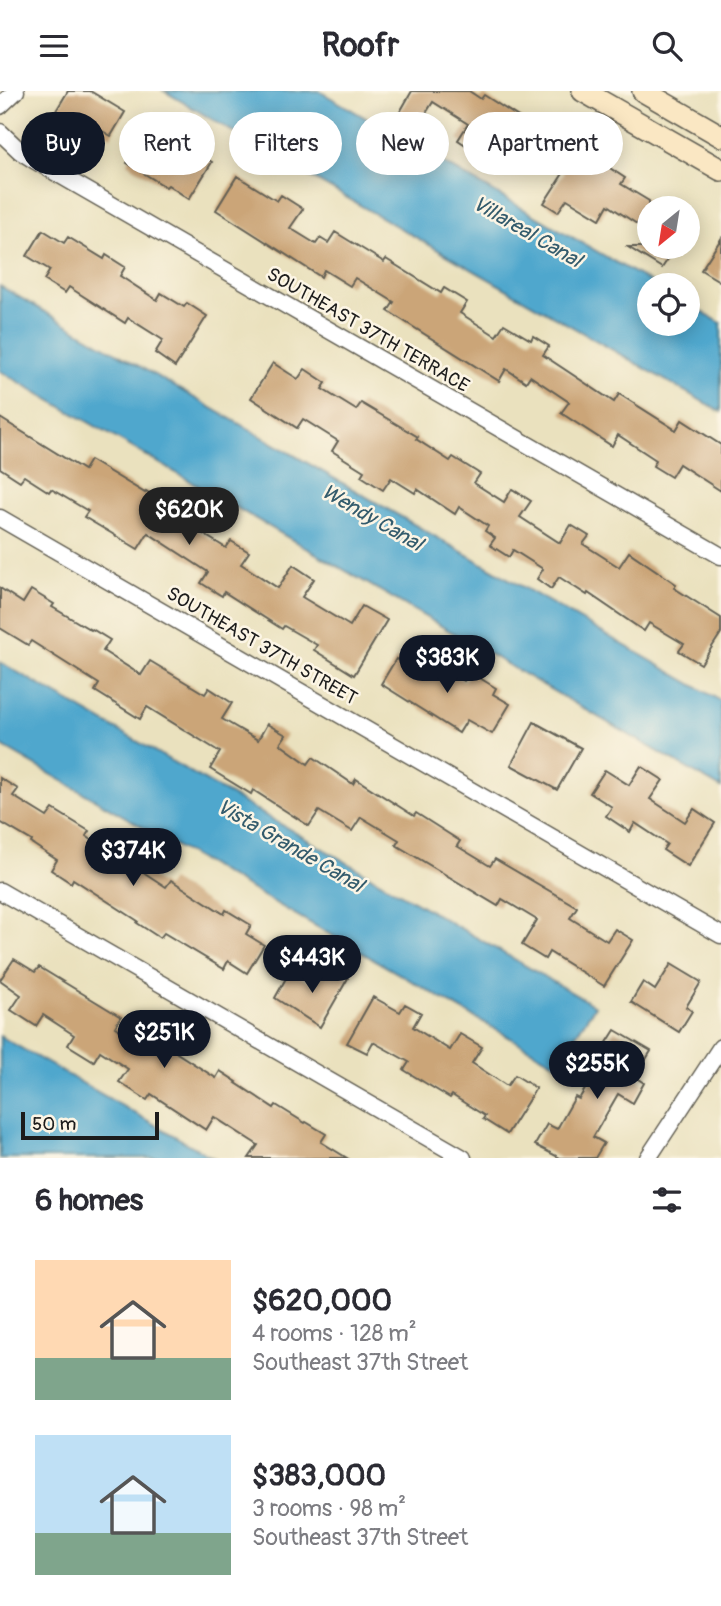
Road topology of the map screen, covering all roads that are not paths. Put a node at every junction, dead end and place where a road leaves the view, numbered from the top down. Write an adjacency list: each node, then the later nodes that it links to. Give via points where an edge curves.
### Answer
1 (16, 91): 4 (street)
2 (583, 91): 7 (street)
3 (643, 91): 6 (street)
4 (0, 106)
5 (0, 132): 9 (street, SOUTHEAST 37TH TERRACE, via 34,160)
6 (721, 136)
7 (721, 170)
8 (0, 519): 11 (street, SOUTHEAST 37TH STREET)
9 (721, 556)
10 (0, 891): 13 (street)
11 (721, 935)
12 (721, 1047): 14 (street)
13 (463, 1158)
14 (648, 1158)

